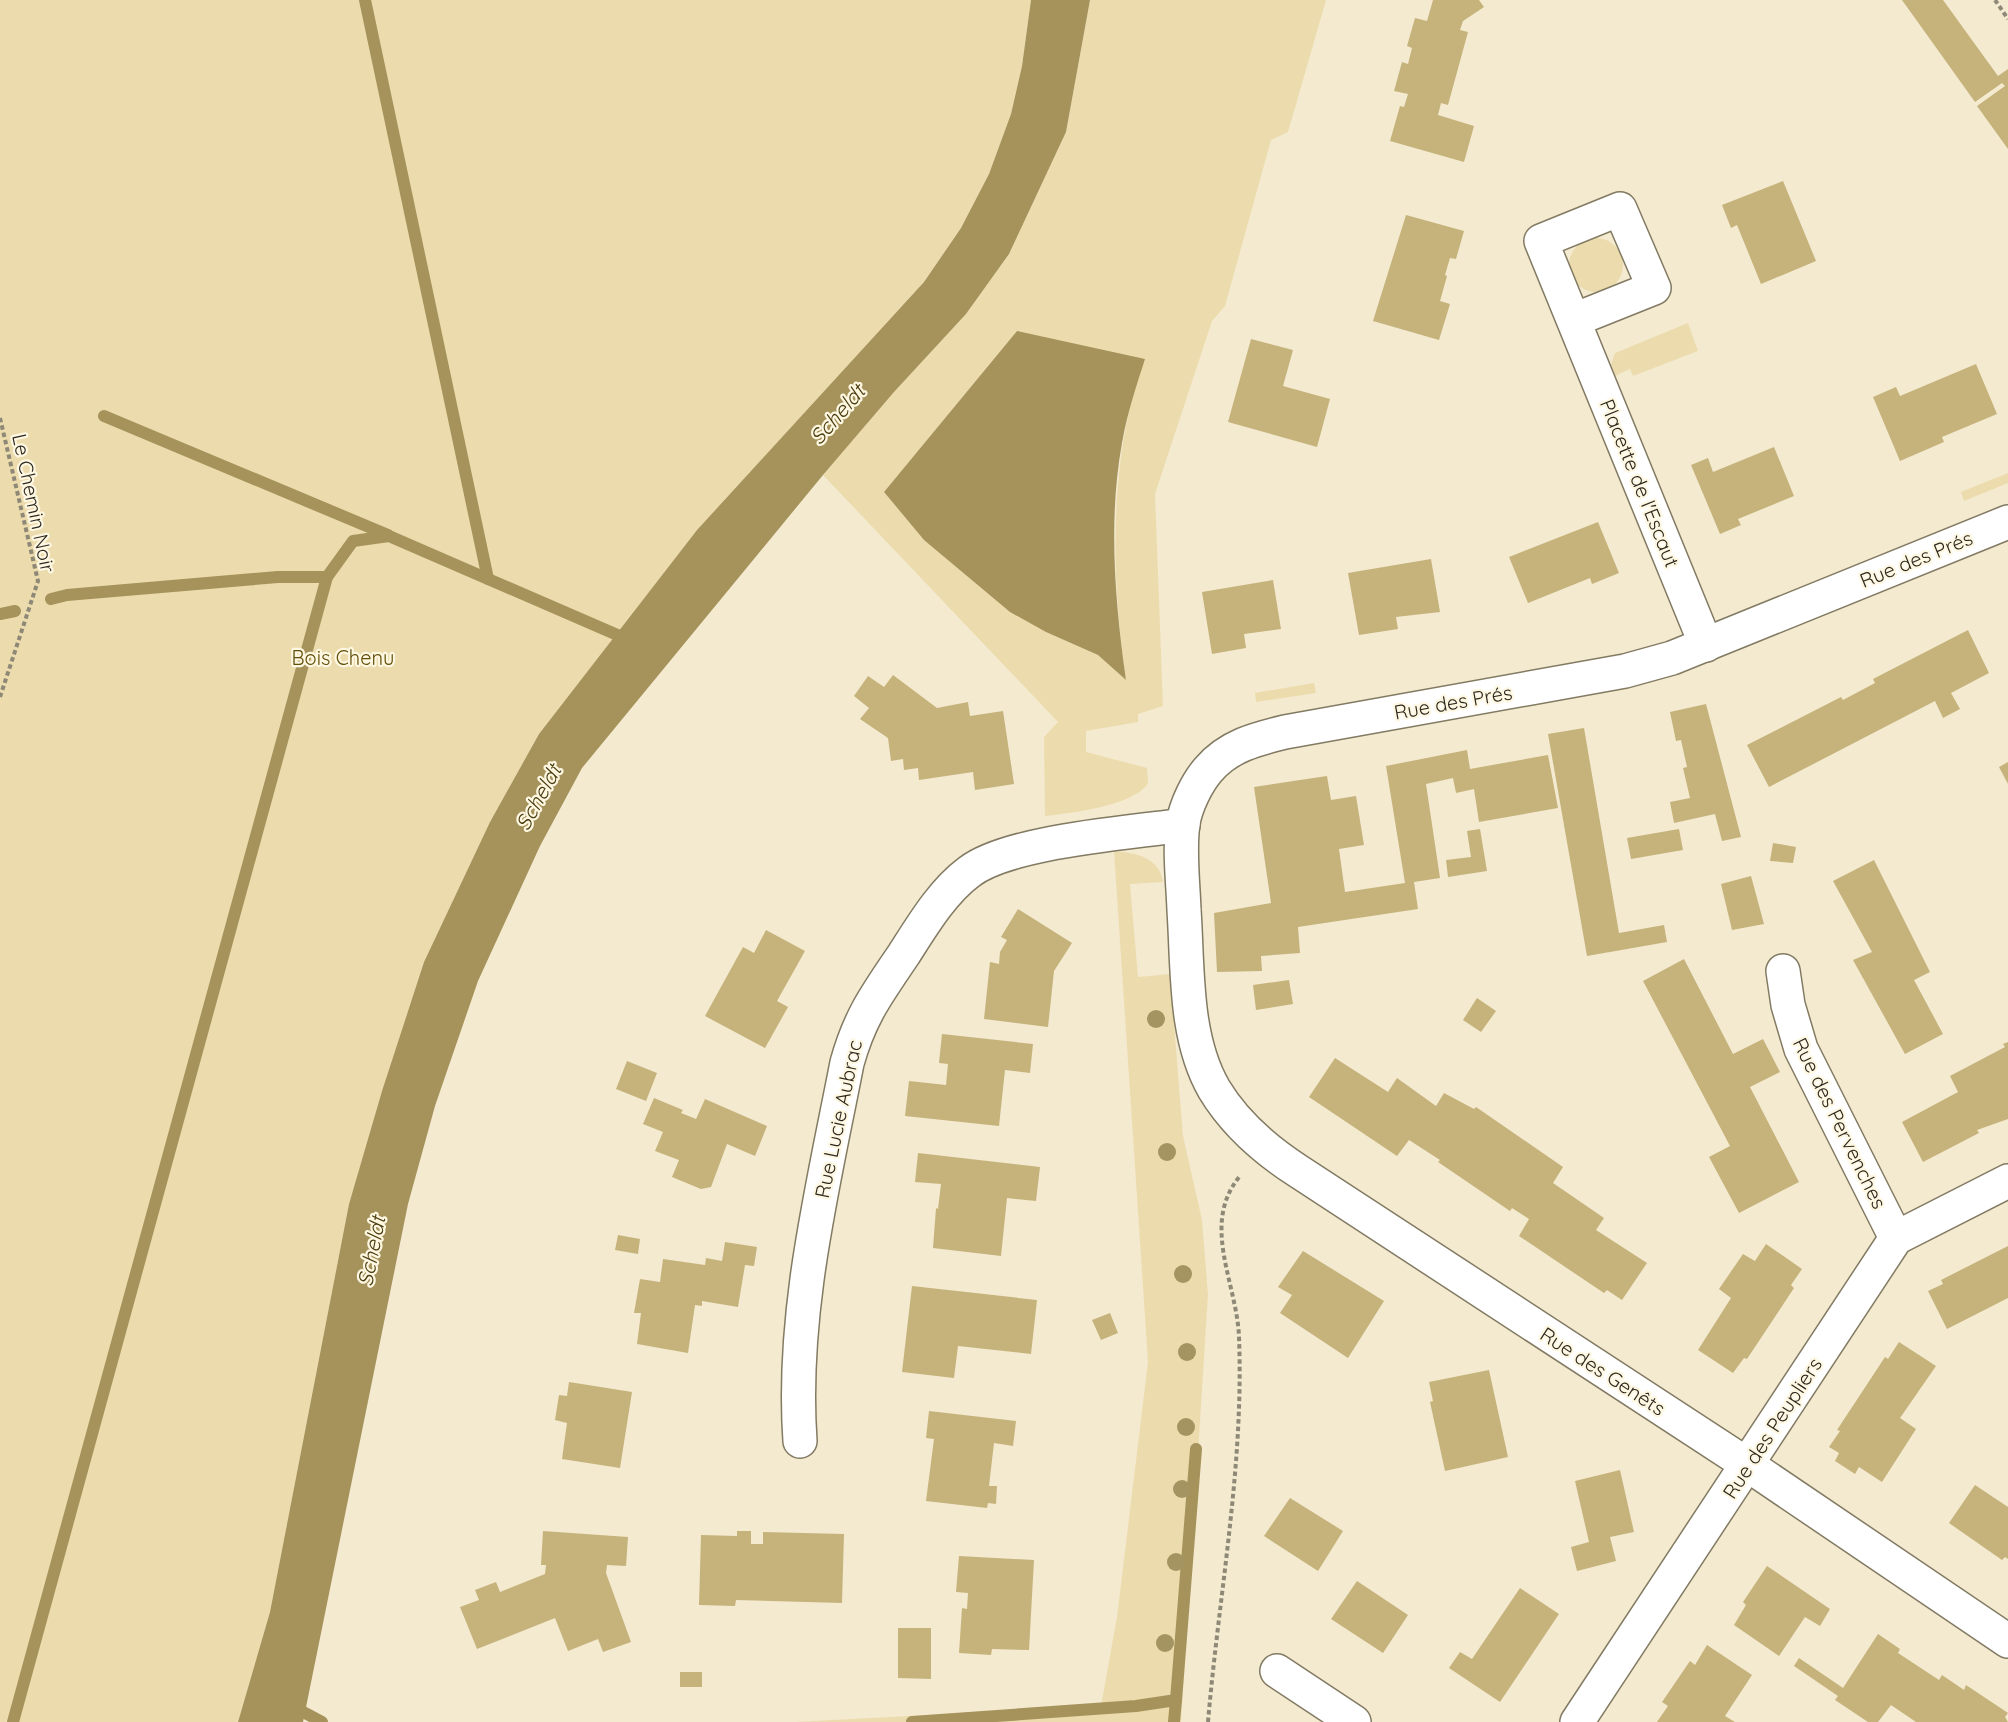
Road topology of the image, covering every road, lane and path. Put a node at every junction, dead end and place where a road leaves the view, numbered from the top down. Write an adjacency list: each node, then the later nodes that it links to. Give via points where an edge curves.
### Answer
1 (1995, 0): 2 (path)
2 (2008, 19)
3 (1574, 320): 6 (street, Placette de l'Escaut)
4 (0, 418): 7 (path, Le Chemin Noir, via 38,581)
5 (2008, 522): 6 (street, Rue des Prés)
6 (1706, 645): 8 (street, Rue des Prés, via 1625,671 1285,732 1240,745 1208,770 1190,802)
7 (0, 697)
8 (1183, 825): 10 (street, Rue des Prés, via 1191,1010 1202,1060); 14 (street, Rue Lucie Aubrac, via 1017,850 970,871 922,927 869,1006 856,1030 848,1063 800,1324 796,1391)
9 (1783, 971): 13 (street, Rue des Pervenches, via 1801,1049)
10 (1213, 1087): 11 (street, Rue des Genêts, via 1242,1128)
11 (1273, 1155): 15 (street, Rue des Genêts); 18 (path, via 1255,1163 1238,1178 1225,1202 1220,1223 1220,1241 1235,1299 1241,1402 1232,1519)
12 (2008, 1181): 13 (street)
13 (1896, 1238): 15 (street, Rue des Peupliers)
14 (800, 1441)
15 (1748, 1466): 16 (street, Rue des Genêts); 20 (street, Rue des Peupliers)
16 (2008, 1641)
17 (1277, 1671): 19 (street)
18 (1208, 1722)
19 (1354, 1722)
20 (1577, 1722)

